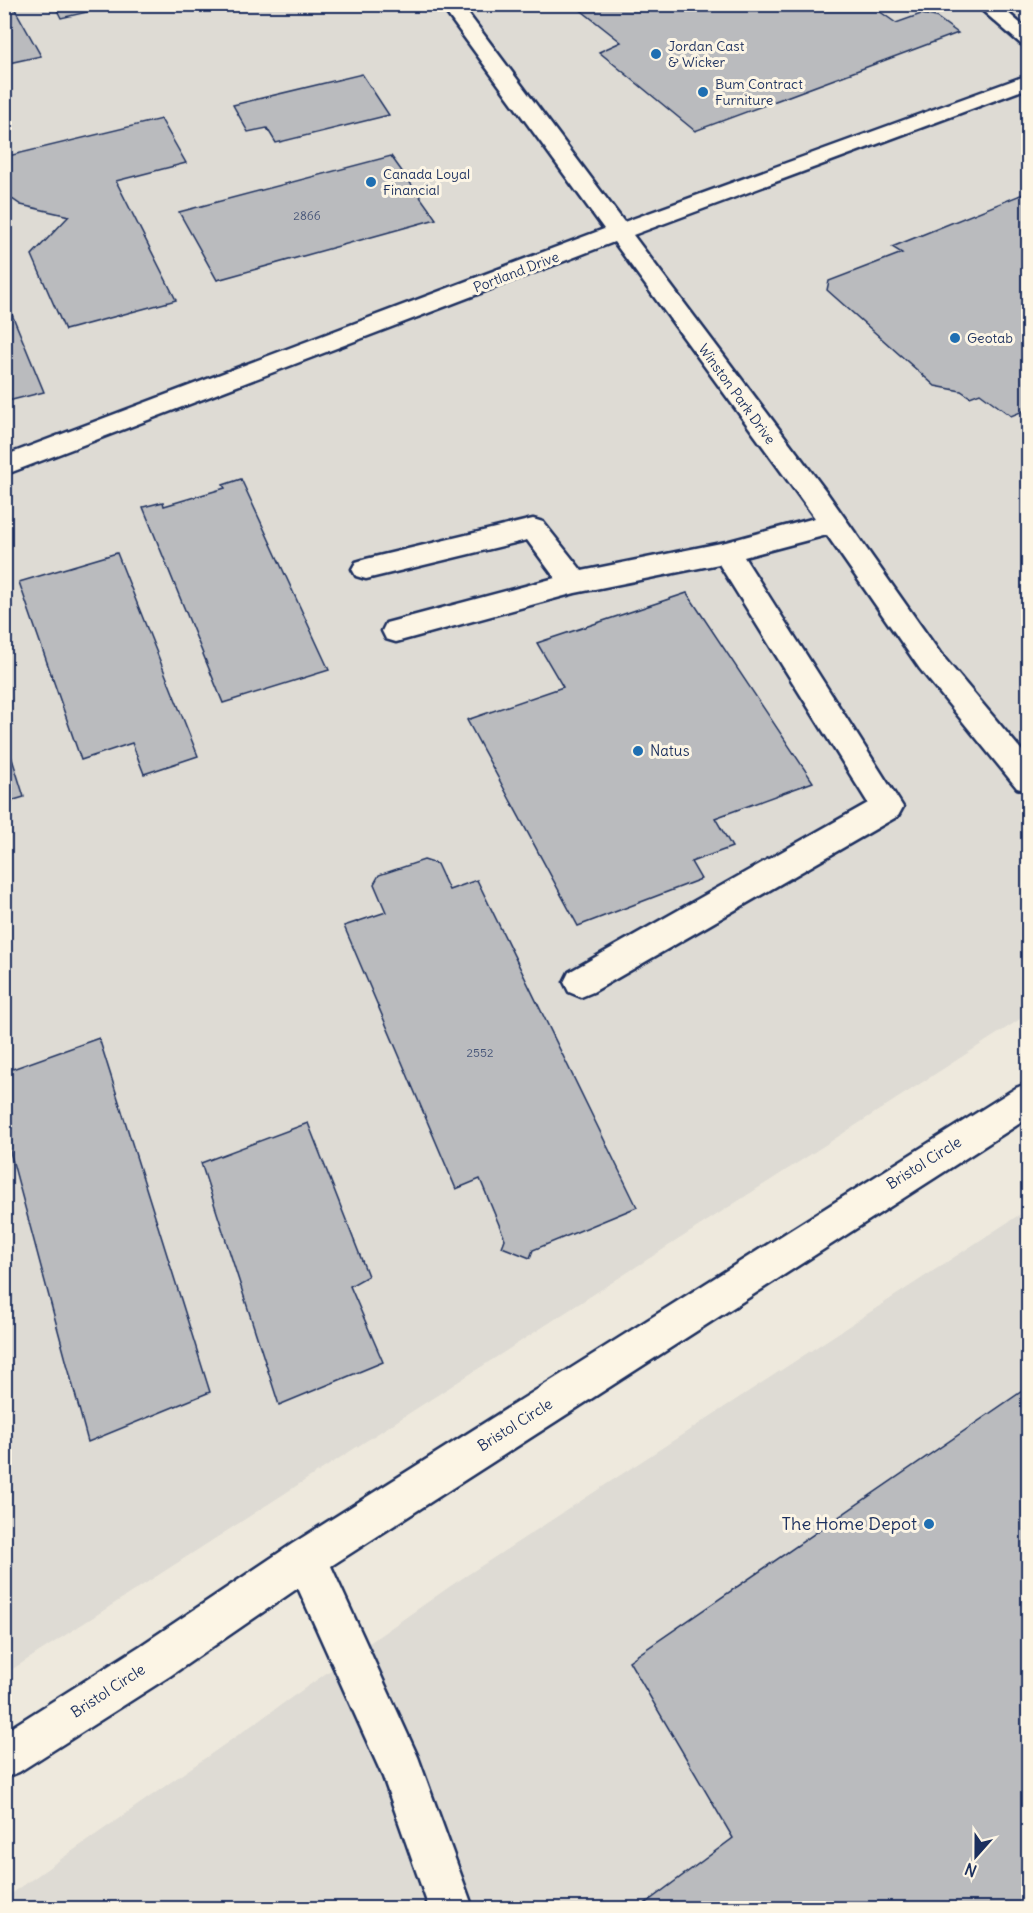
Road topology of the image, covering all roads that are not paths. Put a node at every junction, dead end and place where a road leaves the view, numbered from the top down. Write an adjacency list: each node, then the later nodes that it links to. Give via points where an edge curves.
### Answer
1 (450, 4): 5 (street, Winston Park Drive)
2 (985, 4): 3 (street)
3 (1029, 40)
4 (1029, 81): 5 (street, Portland Drive)
5 (619, 232): 6 (street, Portland Drive); 7 (street, Winston Park Drive)
6 (4, 466)
7 (833, 523): 8 (street); 12 (street, Winston Park Drive, via 930,660)
8 (726, 552): 10 (street); 13 (street, via 887,807)
9 (366, 569): 10 (street, via 533,529)
10 (575, 583): 11 (street)
11 (396, 632)
12 (1029, 779)
13 (581, 982)
14 (1029, 1099): 15 (street, Bristol Circle)
15 (306, 1558): 16 (street, Bristol Circle); 17 (street, via 403,1772)
16 (4, 1757)
17 (450, 1908)

